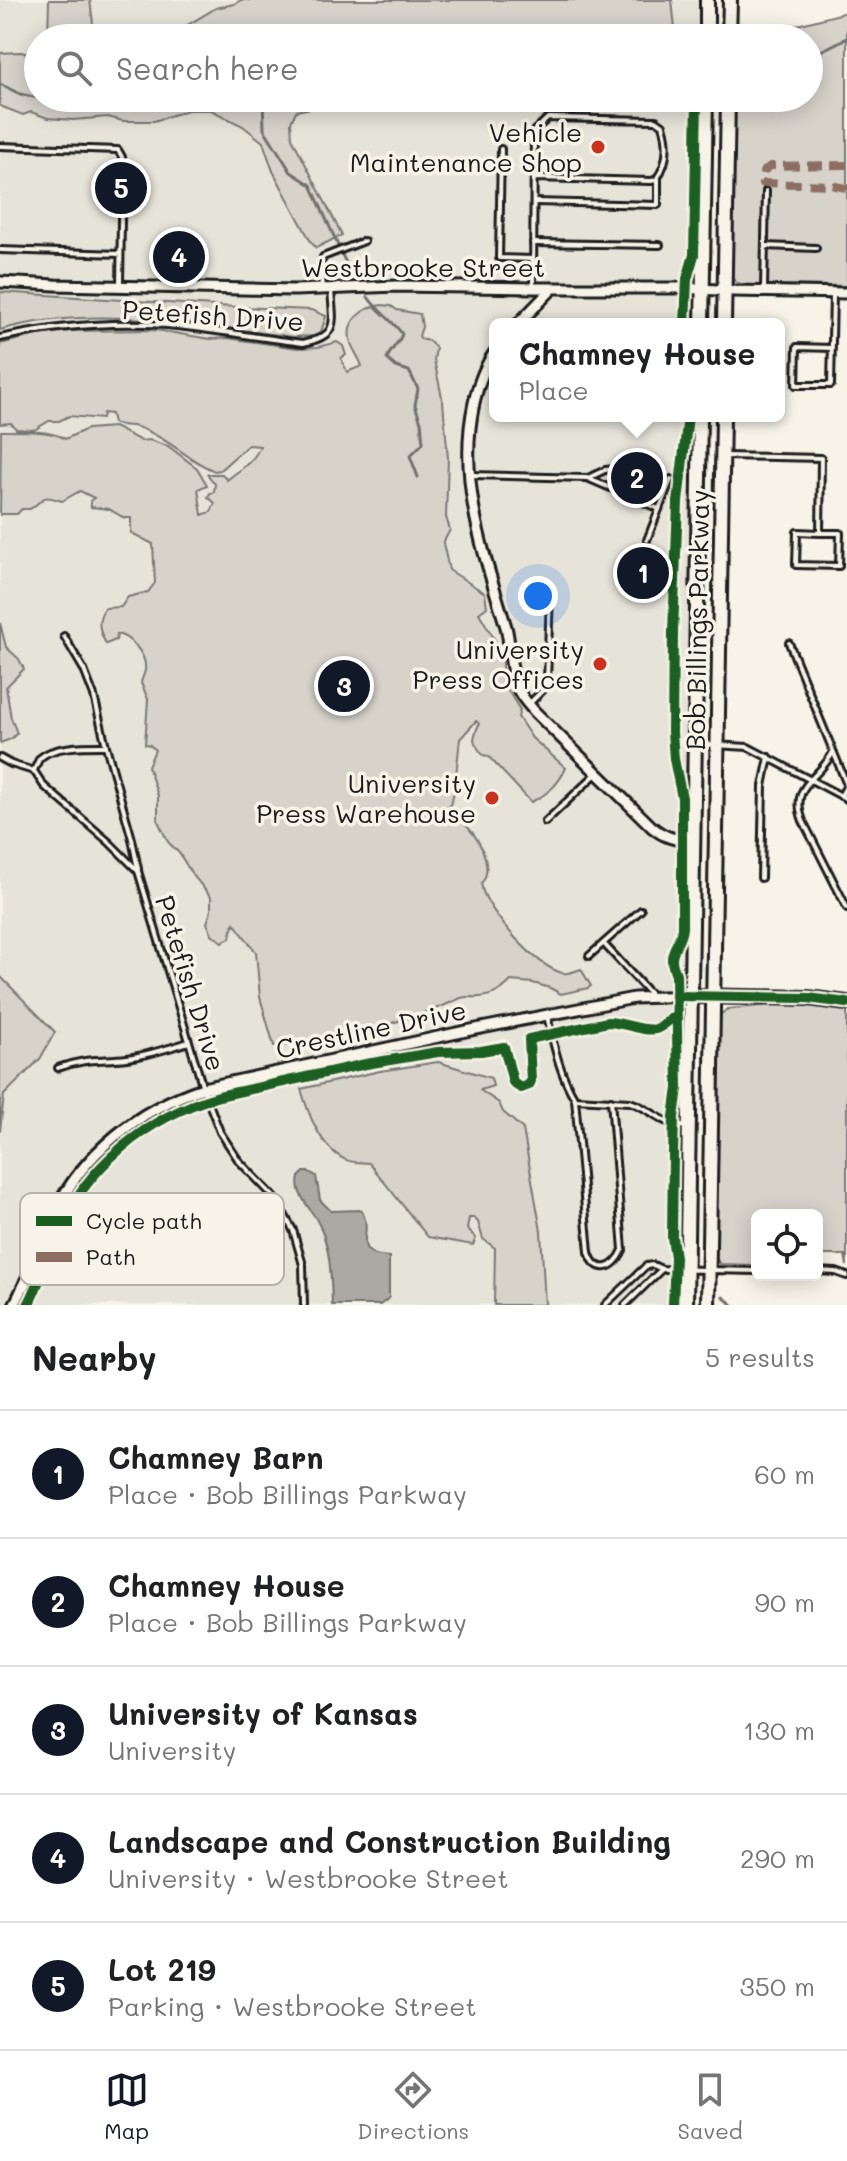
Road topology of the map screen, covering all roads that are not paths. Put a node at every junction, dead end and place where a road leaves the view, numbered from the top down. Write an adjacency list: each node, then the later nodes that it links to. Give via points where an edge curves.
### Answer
1 (707, 0): 3 (main road)
2 (730, 0): 4 (main road)
3 (707, 24)
4 (729, 24)
5 (706, 112): 26 (main road)
6 (728, 112): 27 (main road)
7 (0, 146): 19 (lane, via 118,150)
8 (501, 149): 20 (lane, via 499,258)
9 (658, 177): 10 (lane); 10 (lane, via 666,161 666,136 656,120 548,118 534,131); 12 (lane, via 658,205)
10 (534, 178): 12 (lane)
11 (766, 191): 16 (lane)
12 (534, 202): 14 (lane)
13 (364, 241): 25 (lane, via 323,257)
14 (533, 243): 15 (lane); 20 (lane)
15 (660, 245)
16 (765, 246): 17 (lane); 28 (lane)
17 (816, 248)
18 (0, 250): 19 (lane)
19 (120, 254): 22 (lane)
20 (533, 259): 23 (lane)
21 (0, 282): 22 (street, Westbrooke Street)
22 (120, 286): 25 (street, Westbrooke Street)
23 (533, 288): 24 (street, Westbrooke Street); 25 (street, Westbrooke Street)
24 (553, 288): 26 (street, Westbrooke Street); 31 (street)
25 (326, 289): 34 (lane, Petefish Drive, via 332,326 328,335 303,343 131,325 70,326)
26 (703, 289): 27 (street, Westbrooke Street); 32 (main road)
27 (725, 290): 28 (street, Westbrooke Street); 33 (main road)
28 (764, 292): 29 (street, Westbrooke Street)
29 (833, 293): 30 (street, Westbrooke Street); 35 (lane)
30 (847, 293)
31 (524, 318)
32 (702, 318)
33 (724, 318)
34 (0, 338)
35 (832, 348): 35 (lane, via 831,385 796,385 797,347)
36 (489, 361): 41 (street, via 475,401)
37 (700, 422): 51 (main road, Bob Billings Parkway)
38 (723, 422): 39 (main road, Bob Billings Parkway)
39 (722, 456): 45 (lane, via 821,458); 52 (main road, Bob Billings Parkway)
40 (628, 468): 42 (lane)
41 (470, 475): 42 (lane); 50 (street, via 475,518 507,631 515,685)
42 (587, 478): 44 (lane)
43 (671, 479): 44 (lane)
44 (659, 509): 46 (lane)
45 (820, 533): 45 (lane, via 797,532 796,565 839,566 840,533)
46 (647, 540)
47 (550, 593): 50 (lane, via 547,682)
48 (64, 636): 53 (lane, via 89,683)
49 (789, 643): 54 (lane)
50 (529, 705): 58 (street)
51 (694, 744): 52 (lane); 64 (main road, Bob Billings Parkway)
52 (716, 745): 55 (lane, via 748,747); 72 (main road, Bob Billings Parkway)
53 (106, 746): 57 (lane, via 51,753); 65 (lane)
54 (833, 752): 59 (lane); 60 (lane)
55 (769, 757): 59 (lane); 66 (lane, via 763,786)
56 (0, 758): 57 (lane, Petefish Drive)
57 (34, 771): 65 (lane, Petefish Drive)
58 (597, 773): 63 (lane); 64 (street, via 661,834)
59 (809, 779): 61 (lane); 67 (lane, via 799,793 801,816)
60 (847, 785): 61 (lane)
61 (841, 796): 62 (lane)
62 (847, 799)
63 (545, 822)
64 (693, 841): 71 (main road, Bob Billings Parkway)
65 (138, 871): 76 (lane, Petefish Drive)
66 (761, 878)
67 (847, 908)
68 (641, 910): 69 (lane)
69 (604, 944): 70 (lane); 73 (lane)
70 (589, 956)
71 (690, 996): 72 (main road, Crestline Drive); 73 (street, Crestline Drive); 81 (main road, Bob Billings Parkway)
72 (712, 996): 74 (main road, Crestline Drive); 87 (main road, Bob Billings Parkway)
73 (652, 997): 75 (street, Crestline Drive)
74 (847, 1003)
75 (547, 1016): 78 (street, Crestline Drive); 79 (lane, via 560,1070)
76 (189, 1042): 77 (lane); 78 (lane, Petefish Drive)
77 (58, 1068)
78 (203, 1088): 82 (street, Crestline Drive, via 169,1100 115,1136); 83 (lane, Petefish Drive, via 229,1148)
79 (575, 1099): 80 (lane); 80 (lane, via 589,1252 597,1266 606,1267 619,1261 623,1250)
80 (611, 1100): 81 (lane, via 638,1104 671,1125)
81 (688, 1128): 86 (main road, Bob Billings Parkway)
82 (66, 1193)
83 (270, 1193)
84 (284, 1212): 93 (lane, Petefish Drive, via 303,1265)
85 (662, 1269): 86 (lane); 94 (lane, via 646,1266); 95 (lane)
86 (686, 1269): 87 (lane); 96 (main road, Bob Billings Parkway)
87 (708, 1271): 88 (lane); 97 (main road, Bob Billings Parkway)
88 (751, 1271)
89 (823, 1271): 90 (lane)
90 (847, 1276)
91 (25, 1285): 92 (street, Crestline Drive)
92 (14, 1305)
93 (304, 1305)
94 (605, 1305)
95 (625, 1305)
96 (686, 1305)
97 (708, 1305)

